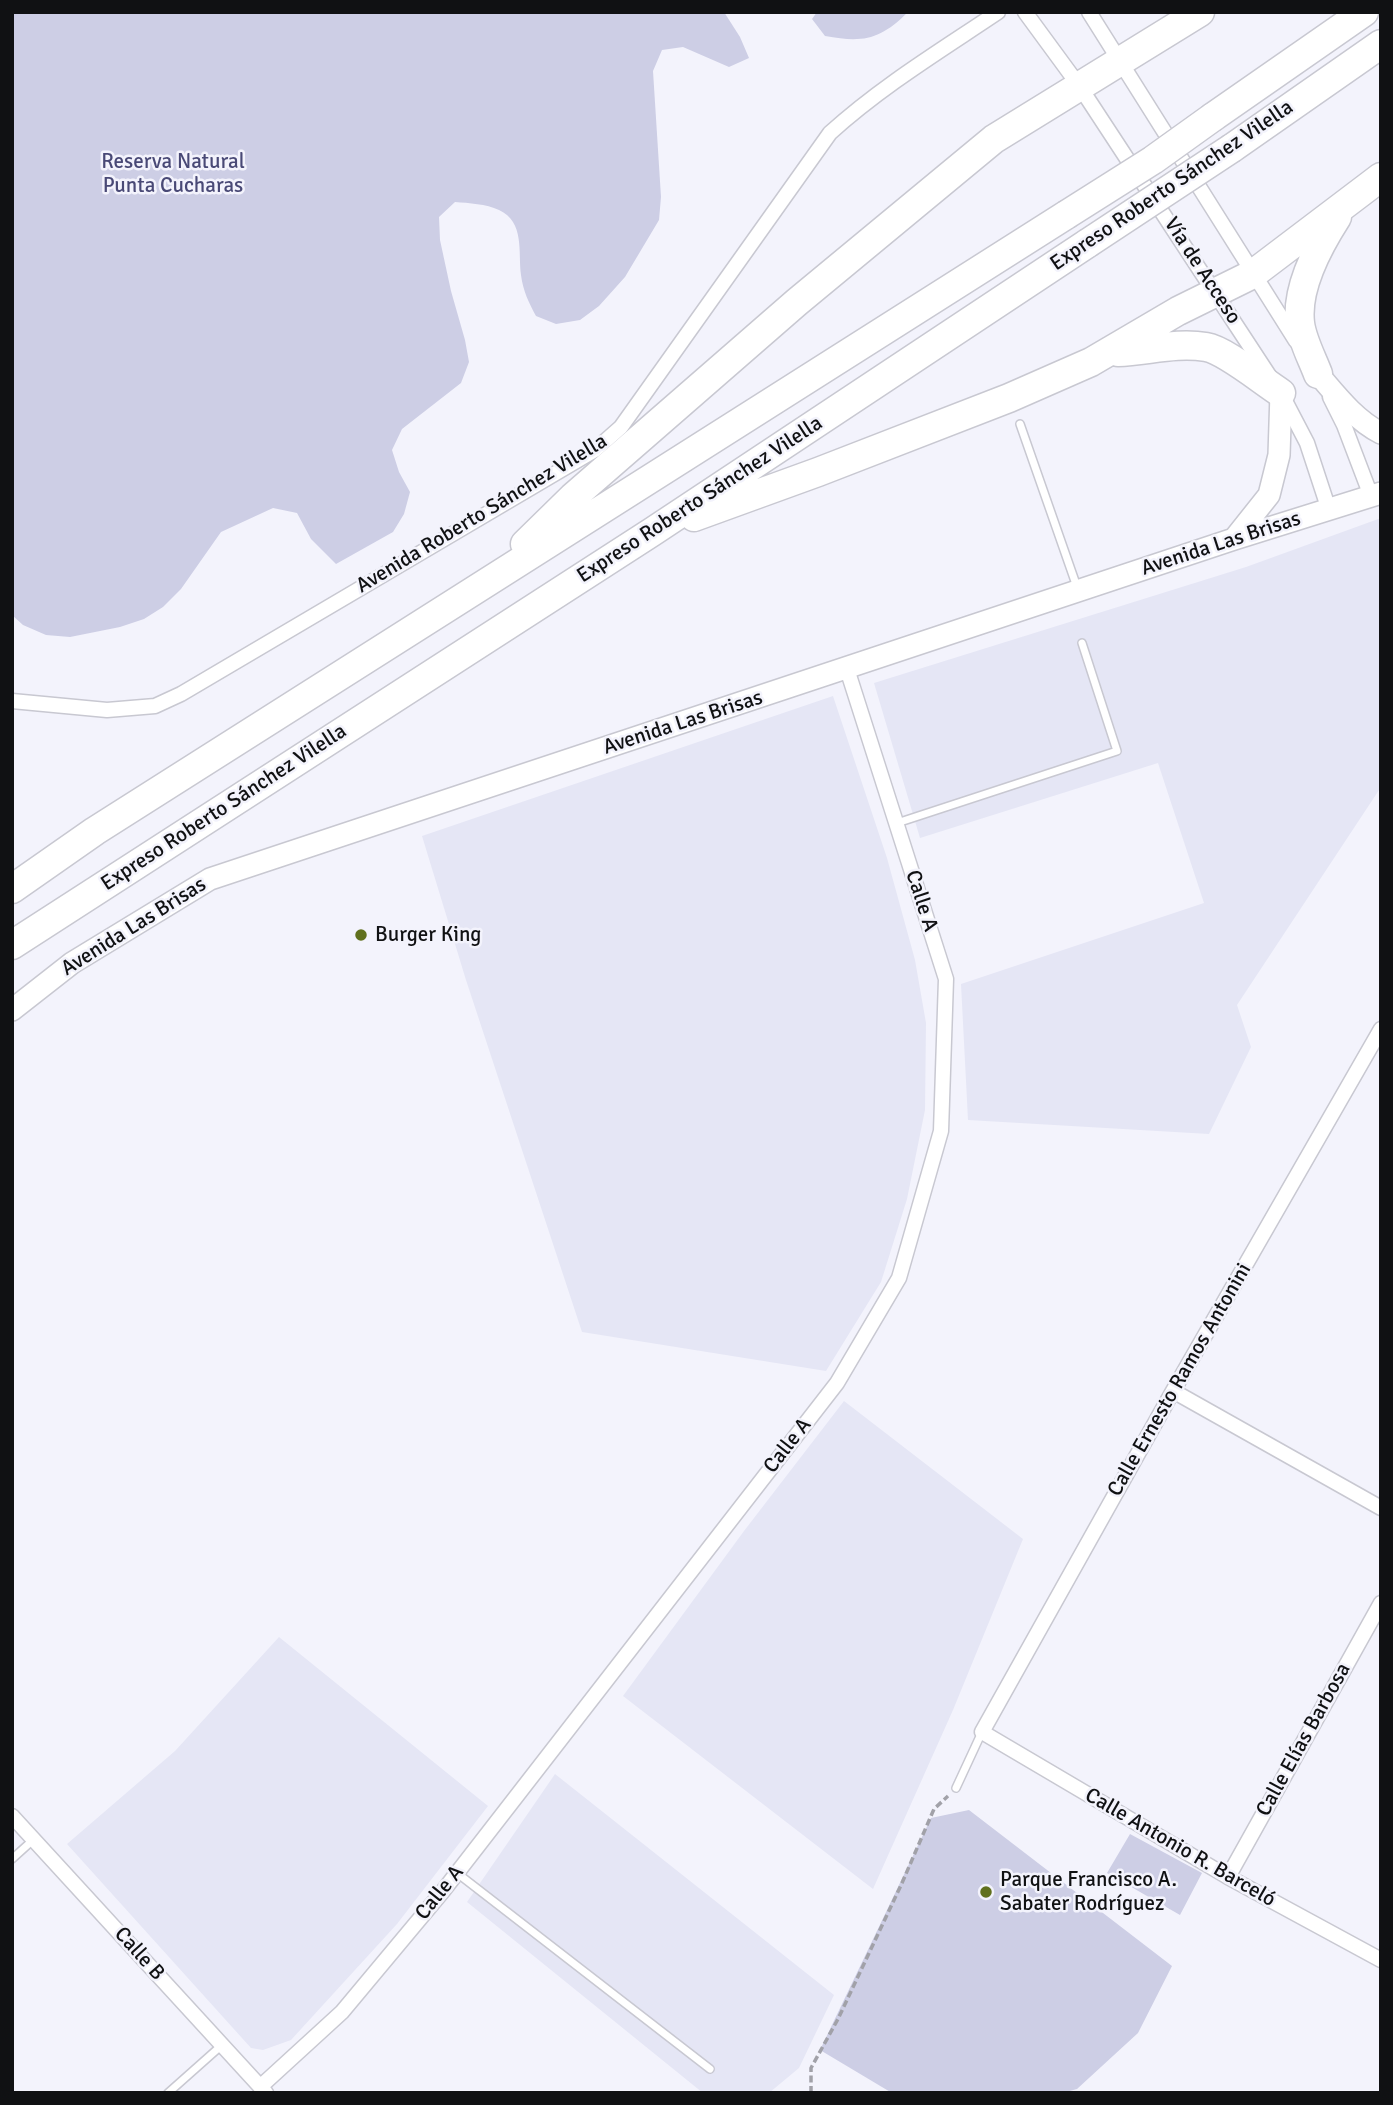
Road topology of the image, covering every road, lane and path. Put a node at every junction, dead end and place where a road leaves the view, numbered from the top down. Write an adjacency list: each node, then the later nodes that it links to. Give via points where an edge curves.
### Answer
1 (998, 12): 26 (street, Avenida Roberto Sánchez Vilella, via 913,67 830,133 621,427 595,450 155,706 107,710)
2 (1025, 12): 8 (street, Vía de Acceso)
3 (1089, 12): 7 (street, Vía de Acceso)
4 (1200, 12): 7 (highway)
5 (1364, 12): 22 (highway, Expreso Roberto Sánchez Vilella, bridge, via 1153,160)
6 (1381, 44): 20 (highway, Expreso Roberto Sánchez Vilella, bridge, via 1232,148)
7 (1120, 60): 8 (highway); 11 (street, Vía de Acceso)
8 (1080, 87): 12 (street, Vía de Acceso); 22 (highway, via 994,139 797,302 573,497)
9 (1381, 177): 10 (highway)
10 (1345, 205): 11 (highway); 14 (highway, via 1320,244 1301,292 1300,324)
11 (1253, 274): 12 (highway); 14 (street, Vía de Acceso)
12 (1216, 291): 13 (highway); 15 (street, Vía de Acceso)
13 (1108, 352): 15 (highway, via 1208,347); 20 (highway, via 1009,398)
14 (1318, 374): 17 (street, via 1345,405); 18 (street, Vía de Acceso)
15 (1281, 393): 19 (street, Vía de Acceso, via 1307,443); 21 (street, via 1276,473 1269,495)
16 (1020, 424): 23 (lane)
17 (1381, 433)
18 (1376, 494): 19 (street, Avenida Las Brisas)
19 (1329, 510): 21 (street, Avenida Las Brisas)
20 (652, 532): 31 (highway, Expreso Roberto Sánchez Vilella)
21 (1234, 539): 23 (street, Avenida Las Brisas)
22 (482, 584): 28 (highway, Expreso Roberto Sánchez Vilella)
23 (1079, 591): 25 (street, Avenida Las Brisas)
24 (1082, 643): 27 (lane, via 1117,751)
25 (847, 669): 27 (street, Calle A); 32 (street, Avenida Las Brisas, via 210,879 72,963)
26 (12, 701)
27 (896, 823): 42 (street, Calle A, via 946,979 941,1131 899,1278 837,1383)
28 (95, 831): 29 (highway, via 34,852); 30 (highway, Expreso Roberto Sánchez Vilella)
29 (12, 865)
30 (12, 889)
31 (12, 945)
32 (12, 1010)
33 (1381, 1029): 34 (street, Calle Ernesto Ramos Antonini)
34 (1173, 1391): 35 (street); 37 (street, Calle Ernesto Ramos Antonini)
35 (1381, 1507)
36 (1381, 1604): 43 (street, Calle Elías Barbosa)
37 (982, 1732): 38 (lane); 43 (street, Calle Antonio R. Barceló)
38 (956, 1788): 49 (path, via 934,1809 811,2068)
39 (12, 1816): 40 (street, Calle B)
40 (34, 1840): 41 (lane); 45 (street, Calle B)
41 (12, 1859)
42 (457, 1873): 46 (lane); 47 (street, Calle A, via 342,2011)
43 (1228, 1877): 44 (street, Calle Antonio R. Barceló)
44 (1381, 1960)
45 (222, 2045): 47 (street, Calle B); 48 (lane)
46 (710, 2069)
47 (263, 2090)
48 (168, 2093)
49 (811, 2093)

